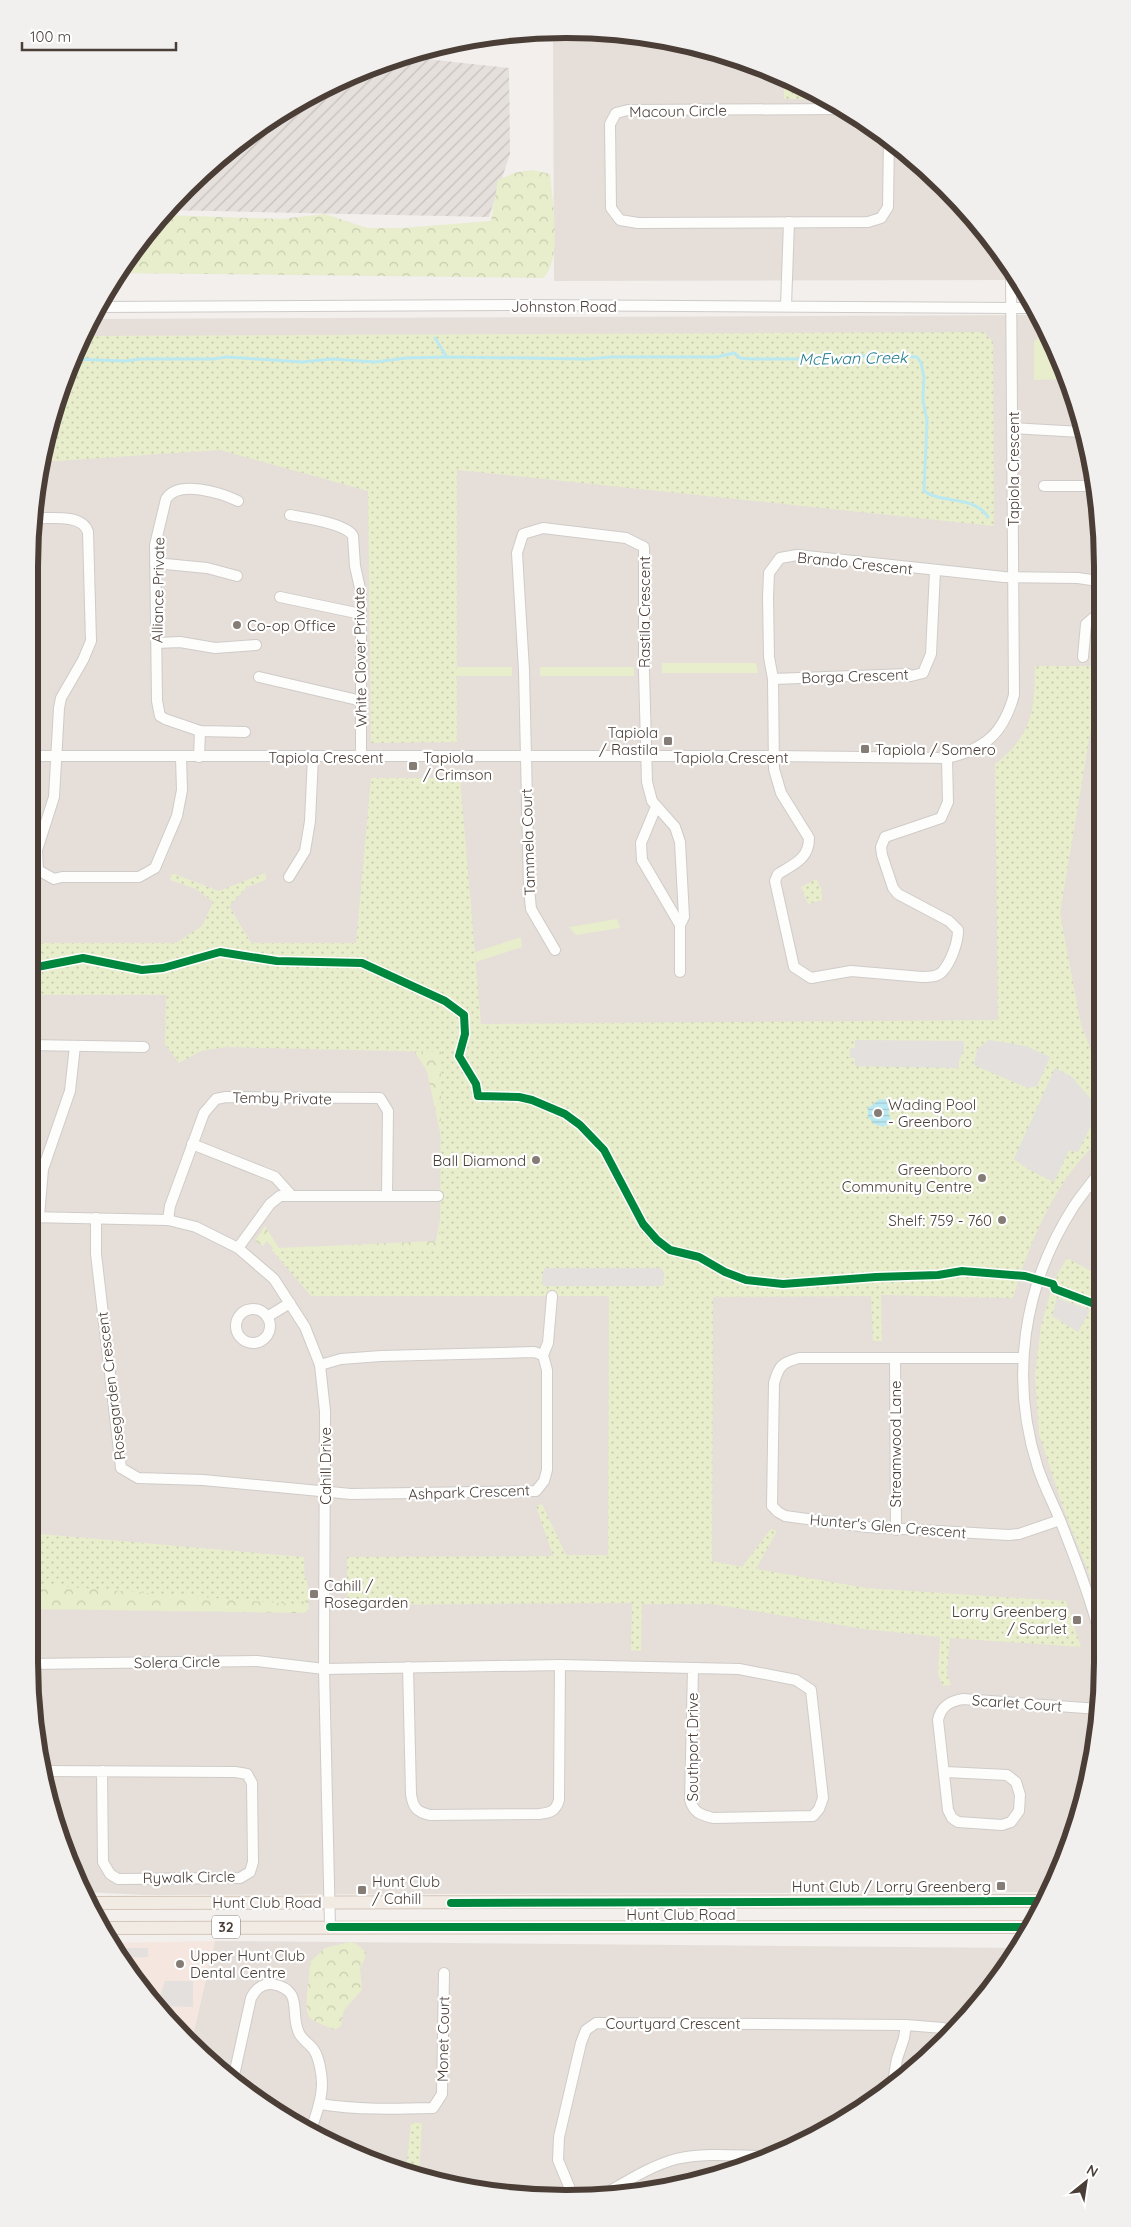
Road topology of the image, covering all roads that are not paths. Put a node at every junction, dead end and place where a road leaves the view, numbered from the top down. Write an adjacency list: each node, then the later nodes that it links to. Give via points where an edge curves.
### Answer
1 (832, 109): 3 (street, Macoun Circle, via 628,110 616,113 610,124 610,208 620,220 638,223)
2 (889, 149): 3 (street, Macoun Circle, via 888,207 881,218 868,222)
3 (789, 222): 5 (street)
4 (1011, 282): 7 (street, Tapiola Crescent)
5 (786, 306): 6 (street, Johnston Road); 7 (street, Johnston Road)
6 (105, 307)
7 (1012, 308): 8 (street, Johnston Road); 9 (street, Tapiola Crescent)
8 (1026, 308)
9 (1013, 428): 10 (street); 19 (street, Tapiola Crescent)
10 (1077, 432)
11 (1044, 486): 12 (street)
12 (1087, 486)
13 (238, 501): 16 (street, Alliance Private, via 218,492 200,490 169,494 155,545)
14 (290, 515): 22 (street, White Clover Private, via 319,520 351,532 361,593)
15 (40, 518): 32 (street, via 72,520 84,524 88,532 91,641 84,660 61,698)
16 (155, 563): 18 (street, via 207,568); 24 (street, Alliance Private)
17 (935, 570): 19 (street, Brando Crescent); 28 (street, Borga Crescent, via 931,654 923,673 911,676); 28 (street, Brando Crescent, via 797,555 780,558 769,573 769,657)
18 (237, 576)
19 (1013, 577): 20 (street, Brando Crescent); 41 (street, Tapiola Crescent, via 1014,695 1010,708 1001,727 982,746)
20 (1094, 580)
21 (280, 597): 22 (street)
22 (361, 614): 29 (street, White Clover Private)
23 (1094, 617): 26 (street, via 1086,624)
24 (157, 643): 25 (street, via 180,642 215,648); 30 (street, Alliance Private, via 160,716)
25 (256, 645)
26 (1083, 658)
27 (259, 677): 29 (street)
28 (773, 679): 35 (street, Brando Crescent)
29 (362, 701): 34 (street, White Clover Private)
30 (200, 731): 31 (street, Alliance Private); 37 (street)
31 (245, 732)
32 (57, 755): 33 (street, Tapiola Crescent); 36 (street, Tapiola Crescent); 43 (street, via 54,797)
33 (38, 756)
34 (361, 756): 38 (street, Tapiola Crescent); 40 (street, Tapiola Crescent)
35 (774, 756): 39 (street, Tapiola Crescent); 41 (street, Tapiola Crescent); 41 (street, Brando Crescent, via 780,793 809,838 805,858 778,874 775,881 794,967 811,978 851,971 922,977 934,977 942,972 958,939 958,930 949,921 898,894 893,888 881,847 885,837 941,818 948,802)
36 (181, 757): 37 (street, Tapiola Crescent); 44 (street, via 182,790 177,816 155,868 139,877 54,879)
37 (199, 757): 38 (street, Tapiola Crescent)
38 (313, 757): 45 (street, via 305,851)
39 (647, 757): 40 (street, Tapiola Crescent); 40 (street, Rastila Crescent, via 644,547 626,538 543,528 523,534 517,553); 42 (street, via 647,782)
40 (525, 758): 47 (street, Tammela Court, via 531,909)
41 (947, 758)
42 (656, 807): 46 (street, via 675,827 680,842 684,917); 46 (street, via 641,843 642,860)
43 (38, 847)
44 (38, 870)
45 (289, 877)
46 (680, 925): 48 (street)
47 (555, 950)
48 (680, 972)
49 (38, 1045): 50 (street)
50 (75, 1046): 51 (street); 55 (street, via 70,1091 43,1169)
51 (144, 1047)
52 (192, 1144): 54 (street, Temby Private, via 204,1113 216,1099 380,1098 388,1111); 56 (street, via 275,1177); 60 (street, Temby Private)
53 (1094, 1180): 67 (street, via 1074,1206 1039,1279)
54 (387, 1195): 56 (street); 57 (street)
55 (38, 1196)
56 (292, 1196): 61 (street, via 280,1196 270,1204)
57 (438, 1196)
58 (38, 1217): 59 (street, Cahill Drive)
59 (96, 1218): 60 (street, Cahill Drive); 69 (street, Rosegarden Crescent, via 96,1254 121,1468 138,1478 203,1480)
60 (168, 1220): 61 (street, Cahill Drive, via 196,1227)
61 (238, 1248): 63 (street, Cahill Drive, via 274,1279)
62 (552, 1296): 65 (street, Ashpark Crescent, via 548,1343)
63 (290, 1303): 64 (street); 68 (street, Cahill Drive, via 305,1327)
64 (267, 1317)
65 (543, 1355): 68 (street, via 534,1352 381,1356); 69 (street, Ashpark Crescent, via 547,1370 546,1470 544,1481 536,1491 351,1494)
66 (895, 1358): 67 (street, Hunter's Glen Crescent); 71 (street, Streamwood Lane); 71 (street, Hunter's Glen Crescent, via 799,1358 784,1362 774,1383 772,1506 786,1516)
67 (1022, 1358): 70 (street, via 1028,1434)
68 (320, 1365): 69 (street, Cahill Drive, via 325,1411)
69 (324, 1491): 76 (street, Cahill Drive)
70 (1060, 1520): 71 (street, Hunter's Glen Crescent, via 1009,1535); 72 (street)
71 (896, 1530)
72 (1094, 1619)
73 (38, 1664): 76 (street, Solera Circle, via 257,1662)
74 (560, 1665): 75 (street, Southport Drive); 75 (street, via 559,1800 557,1808 550,1813 539,1814 430,1815 413,1806); 77 (street, Southport Drive)
75 (408, 1667): 76 (street, Southport Drive)
76 (324, 1669): 85 (street, Cahill Drive)
77 (693, 1669): 77 (street, Southport Drive, via 692,1809 713,1818 813,1816 820,1809 823,1798 811,1690 796,1680 739,1669)
78 (1091, 1708): 81 (street, Scarlet Court, via 964,1698 955,1700 940,1712 938,1720)
79 (49, 1771): 80 (street, Rywalk Circle)
80 (102, 1771): 80 (street, Rywalk Circle, via 103,1862 110,1874 118,1879 240,1878 250,1872 253,1862 252,1783 246,1774)
81 (946, 1772): 81 (street, Scarlet Court, via 1012,1777 1019,1788 1016,1817 1002,1826 958,1822 948,1810)
82 (1039, 1896): 83 (main road)
83 (1018, 1901): 84 (main road, Hunt Club Road / 32); 85 (main road, Hunt Club Road / 32)
84 (1036, 1901)
85 (330, 1902): 86 (main road, Hunt Club Road / 32); 89 (street, Cahill Drive)
86 (96, 1903)
87 (1022, 1927): 89 (main road, Hunt Club Road / 32)
88 (110, 1928): 89 (main road, Hunt Club Road / 32)
89 (330, 1928)
90 (444, 1973): 95 (street, Monet Court, via 442,2094 436,2105 418,2108)
91 (906, 2026): 92 (street, Courtyard Crescent); 94 (street); 99 (street, Courtyard Crescent, via 596,2023 586,2030 581,2043 559,2137 558,2160)
92 (943, 2028)
93 (235, 2072): 95 (street, via 251,1998 256,1989 269,1984 283,1987 290,1992 296,2007 298,2032 315,2051 322,2084)
94 (894, 2074)
95 (320, 2104): 96 (street)
96 (313, 2125)
97 (749, 2156): 98 (street, via 675,2159)
98 (619, 2186)
99 (570, 2190)

